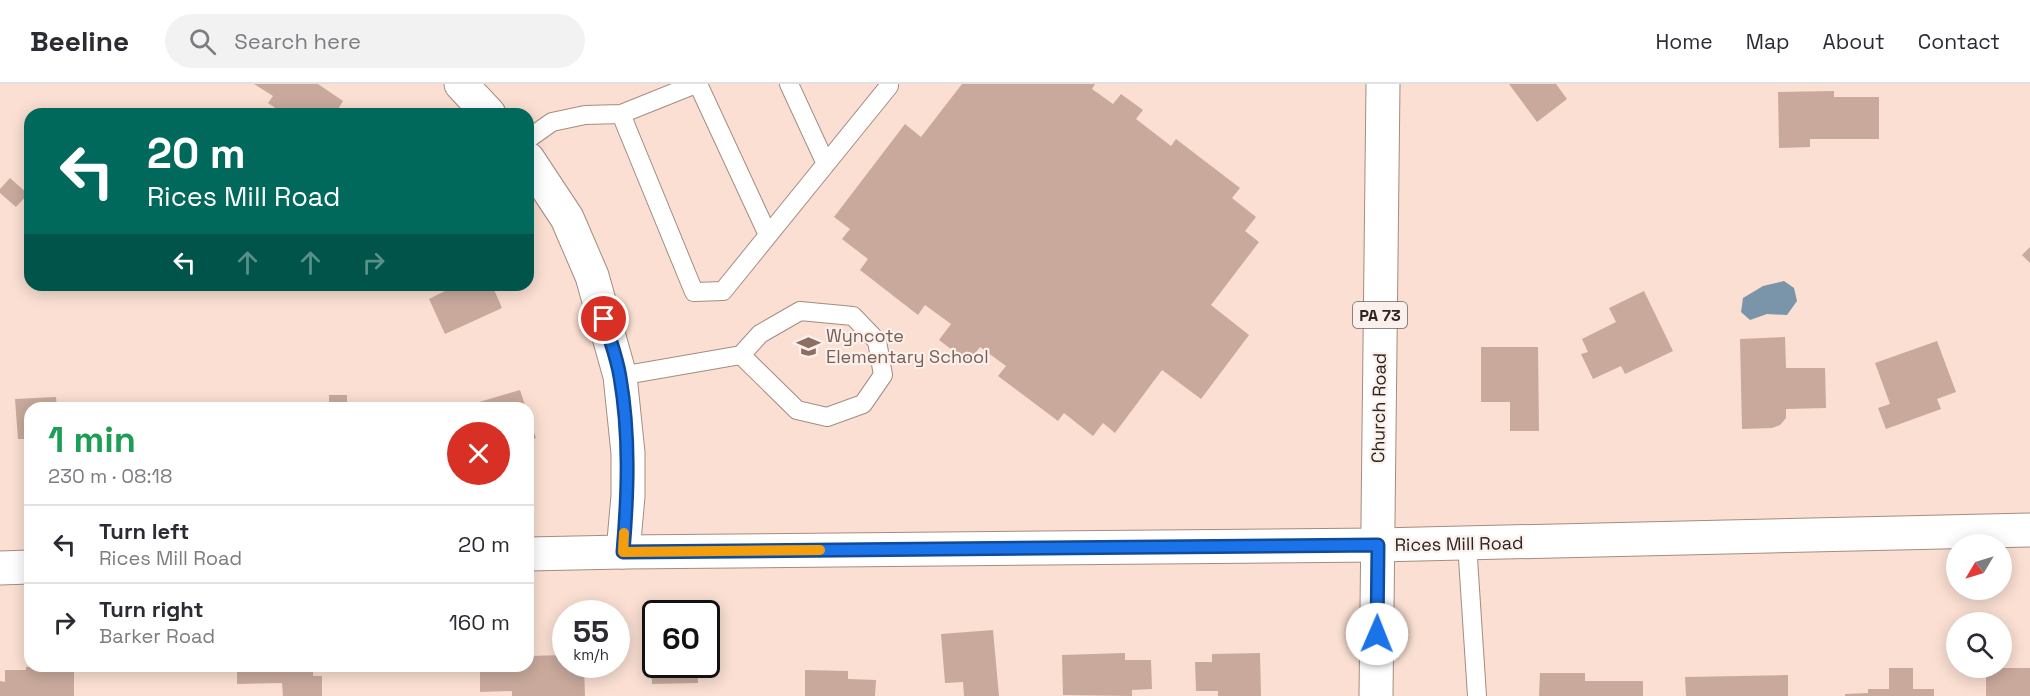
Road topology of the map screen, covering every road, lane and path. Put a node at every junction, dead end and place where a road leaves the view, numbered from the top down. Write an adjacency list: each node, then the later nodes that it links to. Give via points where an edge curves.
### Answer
1 (461, 84): 6 (street)
2 (697, 84): 7 (lane); 11 (lane)
3 (789, 84): 9 (lane)
4 (889, 84): 9 (lane)
5 (1383, 84): 16 (street, Church Road / PA 73)
6 (483, 108)
7 (621, 114): 8 (lane, via 585,115 552,122); 11 (lane, via 694,292 723,291)
8 (534, 135)
9 (826, 164): 11 (lane)
10 (534, 168): 13 (street, via 567,218 592,276)
11 (768, 235)
12 (741, 355): 12 (lane, via 797,410 827,417 863,404 883,375 877,341 853,316 800,311 760,334); 13 (lane)
13 (620, 376): 17 (street, via 628,453)
14 (2030, 530): 15 (street, Rices Mill Road)
15 (1467, 543): 16 (street, Rices Mill Road); 22 (lane)
16 (1378, 545): 17 (street, Rices Mill Road); 21 (street, Church Road / PA 73)
17 (623, 552): 18 (street, Rices Mill Road)
18 (534, 554)
19 (24, 567): 20 (street)
20 (0, 568)
21 (1376, 696)
22 (1477, 696)

